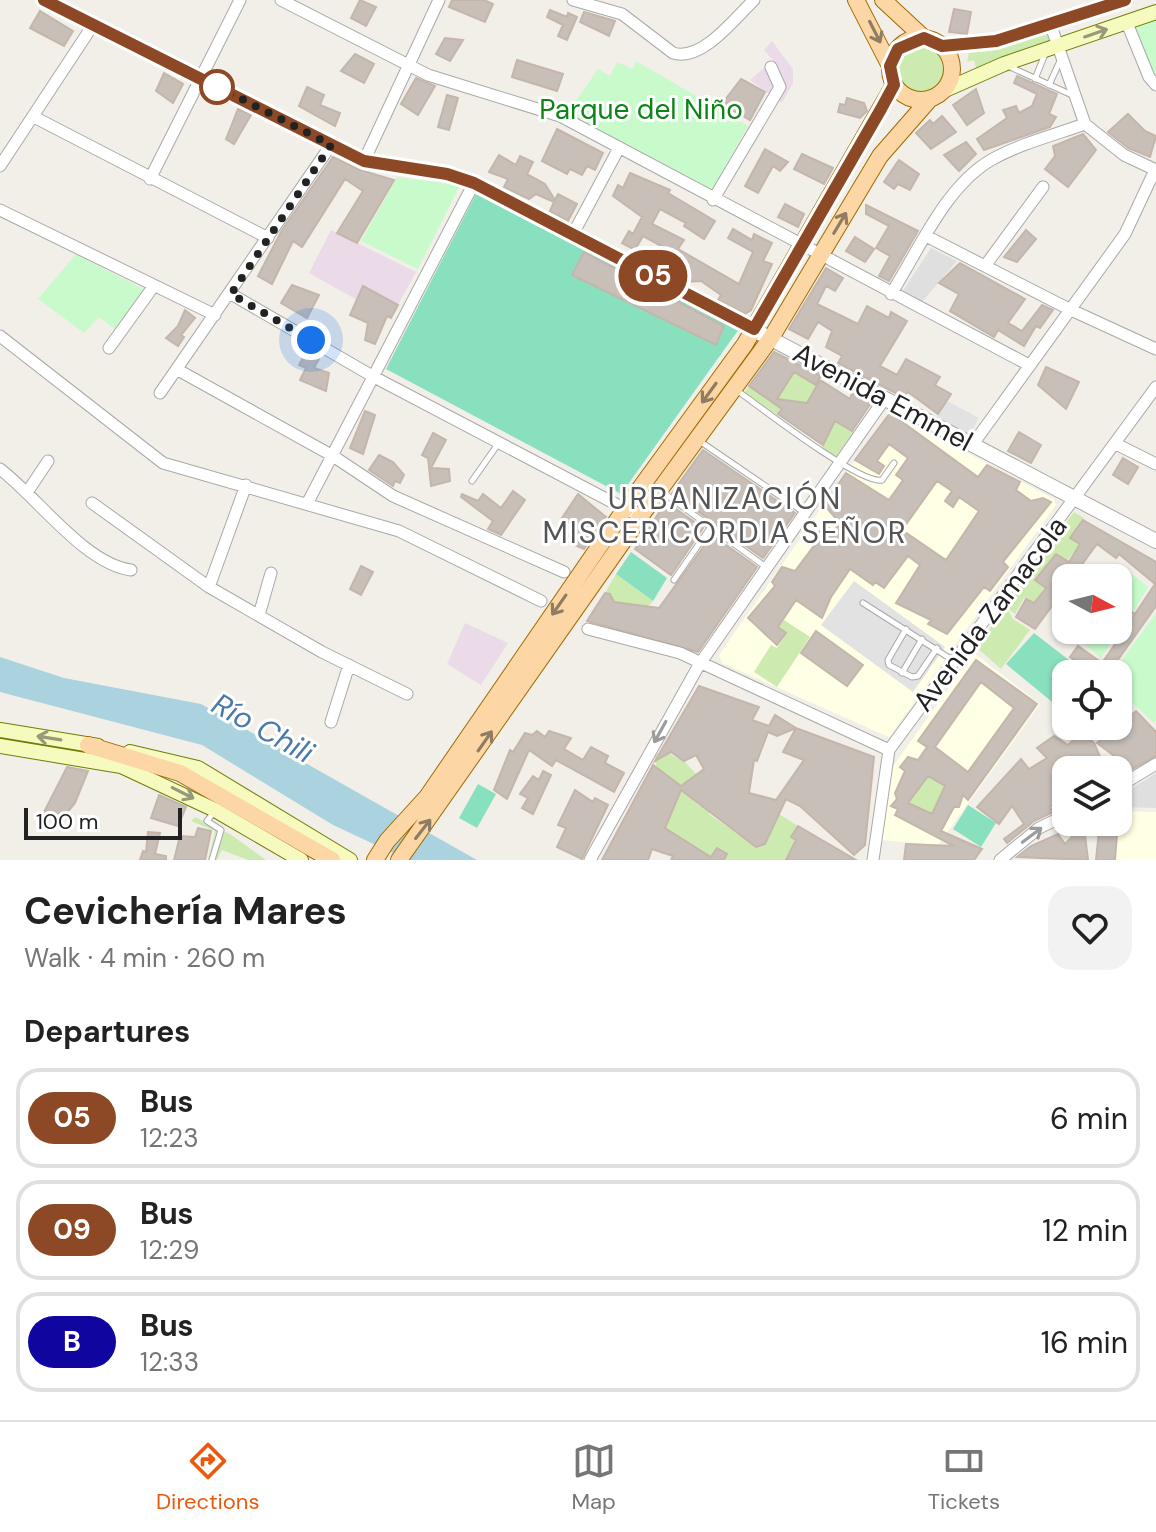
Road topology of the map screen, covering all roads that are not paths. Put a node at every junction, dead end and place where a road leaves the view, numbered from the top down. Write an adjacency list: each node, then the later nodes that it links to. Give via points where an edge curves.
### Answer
1 (44, 0): 14 (street, Avenida Emmel)
2 (240, 0): 23 (street)
3 (281, 0): 19 (street)
4 (439, 0): 19 (street)
5 (573, 0): 11 (street, via 622,14 682,56 698,52)
6 (734, 0): 11 (street)
7 (754, 0): 11 (street)
8 (856, 0): 21 (main road, one-way to 21)
9 (883, 0): 16 (main road)
10 (1126, 0): 15 (main road)
11 (743, 10)
12 (1156, 12): 13 (main road)
13 (1127, 23): 18 (main road, one-way to 13); 27 (street)
14 (93, 25): 23 (street, Avenida Emmel); 31 (street)
15 (1051, 26): 17 (main road, via 996,41); 18 (street)
16 (924, 38): 17 (main road); 21 (main road, via 898,49)
17 (942, 46): 28 (main road, via 952,67)
18 (1056, 51): 20 (main road); 24 (lane); 26 (lane); 29 (street)
19 (410, 64): 34 (street, via 449,84 560,116); 35 (street)
20 (1004, 64): 24 (lane); 28 (main road)
21 (890, 66): 25 (main road)
22 (771, 67): 41 (street, via 780,87)
23 (202, 79): 33 (street, Avenida Emmel); 38 (street)
24 (1035, 79): 26 (lane)
25 (894, 85): 30 (main road, via 906,97); 46 (main road)
26 (1049, 85): 29 (lane)
27 (1156, 85)
28 (945, 90): 30 (main road)
29 (1074, 96): 32 (street)
30 (929, 100): 47 (main road, one-way to 30, via 880,156)
31 (34, 117): 36 (street); 38 (street)
32 (1085, 124): 37 (street, via 1124,155); 44 (street, via 989,161 955,194)
33 (331, 145): 35 (street, Avenida Emmel); 45 (street)
34 (619, 148): 41 (street); 43 (street)
35 (364, 161): 39 (street, Avenida Emmel)
36 (0, 166)
37 (1156, 170): 52 (street, via 1125,234)
38 (150, 179): 45 (street)
39 (474, 183): 43 (street, Avenida Emmel); 61 (street)
40 (1043, 187): 48 (street)
41 (713, 200): 46 (street)
42 (0, 210): 49 (street)
43 (573, 234): 54 (street, Avenida Emmel)
44 (928, 237): 48 (street); 51 (street)
45 (268, 238): 50 (street)
46 (804, 246): 47 (street); 54 (main road)
47 (821, 255): 51 (street); 56 (main road)
48 (985, 266): 52 (street)
49 (153, 287): 53 (street); 57 (street)
50 (231, 294): 53 (street); 61 (street)
51 (891, 294): 59 (street)
52 (1069, 309): 58 (street); 59 (street)
53 (215, 315): 60 (street)
54 (754, 329): 56 (street, Avenida Emmel); 83 (main road, one-way to 83)
55 (0, 336): 77 (street, via 163,463)
56 (771, 338): 63 (main road); 65 (street, Avenida Emmel)
57 (109, 348)
58 (1156, 349)
59 (1029, 365): 68 (street)
60 (178, 370): 64 (street); 70 (street)
61 (374, 377): 67 (street); 70 (street)
62 (1156, 387): 69 (street, Avenida Zamacola)
63 (734, 388): 66 (main road); 73 (lane)
64 (160, 393)
65 (885, 398): 68 (street, Avenida Emmel); 73 (street)
66 (696, 439): 78 (main road); 84 (lane)
67 (498, 444): 76 (lane); 83 (street)
68 (973, 444): 80 (street, Avenida Emmel)
69 (1116, 444): 74 (street); 80 (street, Avenida Zamacola)
70 (333, 456): 81 (street); 89 (street, via 393,496)
71 (48, 461): 79 (street)
72 (894, 463): 73 (lane, via 876,481)
73 (840, 464): 84 (street)
74 (1156, 464)
75 (0, 469): 79 (street)
76 (472, 481)
77 (246, 485): 81 (street); 92 (street)
78 (659, 490): 83 (main road); 85 (lane)
79 (28, 491): 88 (street, via 97,558)
80 (1076, 499): 86 (street, Avenida Emmel); 100 (street, Avenida Zamacola)
81 (308, 502): 93 (street, via 399,531)
82 (92, 503): 92 (street)
83 (632, 513): 114 (main road)
84 (805, 513): 87 (street)
85 (710, 528): 87 (lane); 91 (lane)
86 (1156, 541)
87 (766, 568): 102 (street)
88 (131, 570)
89 (564, 572)
90 (271, 573): 95 (street)
91 (674, 580)
92 (209, 587): 95 (street)
93 (541, 601)
94 (863, 603): 97 (lane)
95 (259, 615): 101 (street)
96 (588, 629): 102 (street, via 660,646)
97 (906, 629): 98 (lane); 103 (lane, via 888,660)
98 (922, 639): 99 (lane); 103 (lane)
99 (937, 648): 100 (lane); 103 (lane, via 918,676)
100 (955, 661): 111 (street, Avenida Zamacola)
101 (349, 665): 104 (street); 107 (street)
102 (699, 665): 105 (street); 111 (street)
103 (902, 673)
104 (407, 694)
105 (676, 702): 106 (lane); 126 (street, one-way to 126)
106 (684, 716)
107 (331, 722)
108 (0, 730): 109 (main road, one-way to 108)
109 (88, 745): 122 (main road, via 180,773); 123 (main road, via 198,768)
110 (0, 746): 115 (main road, one-way to 115, via 121,766)
111 (889, 750): 127 (street, Avenida Zamacola)
112 (1156, 764): 113 (street)
113 (1132, 779)
114 (434, 801): 117 (main road); 118 (main road, one-way to 114)
115 (222, 814): 119 (lane, via 207,821 221,830); 120 (main road); 121 (main road)
116 (1052, 822): 128 (street, one-way to 116)
117 (387, 841): 124 (main road); 125 (main road)
118 (402, 856)
119 (212, 860)
120 (286, 860)
121 (301, 860)
122 (332, 860)
123 (350, 860)
124 (359, 860)
125 (375, 860)
126 (590, 860)
127 (873, 860)
128 (1000, 860)

